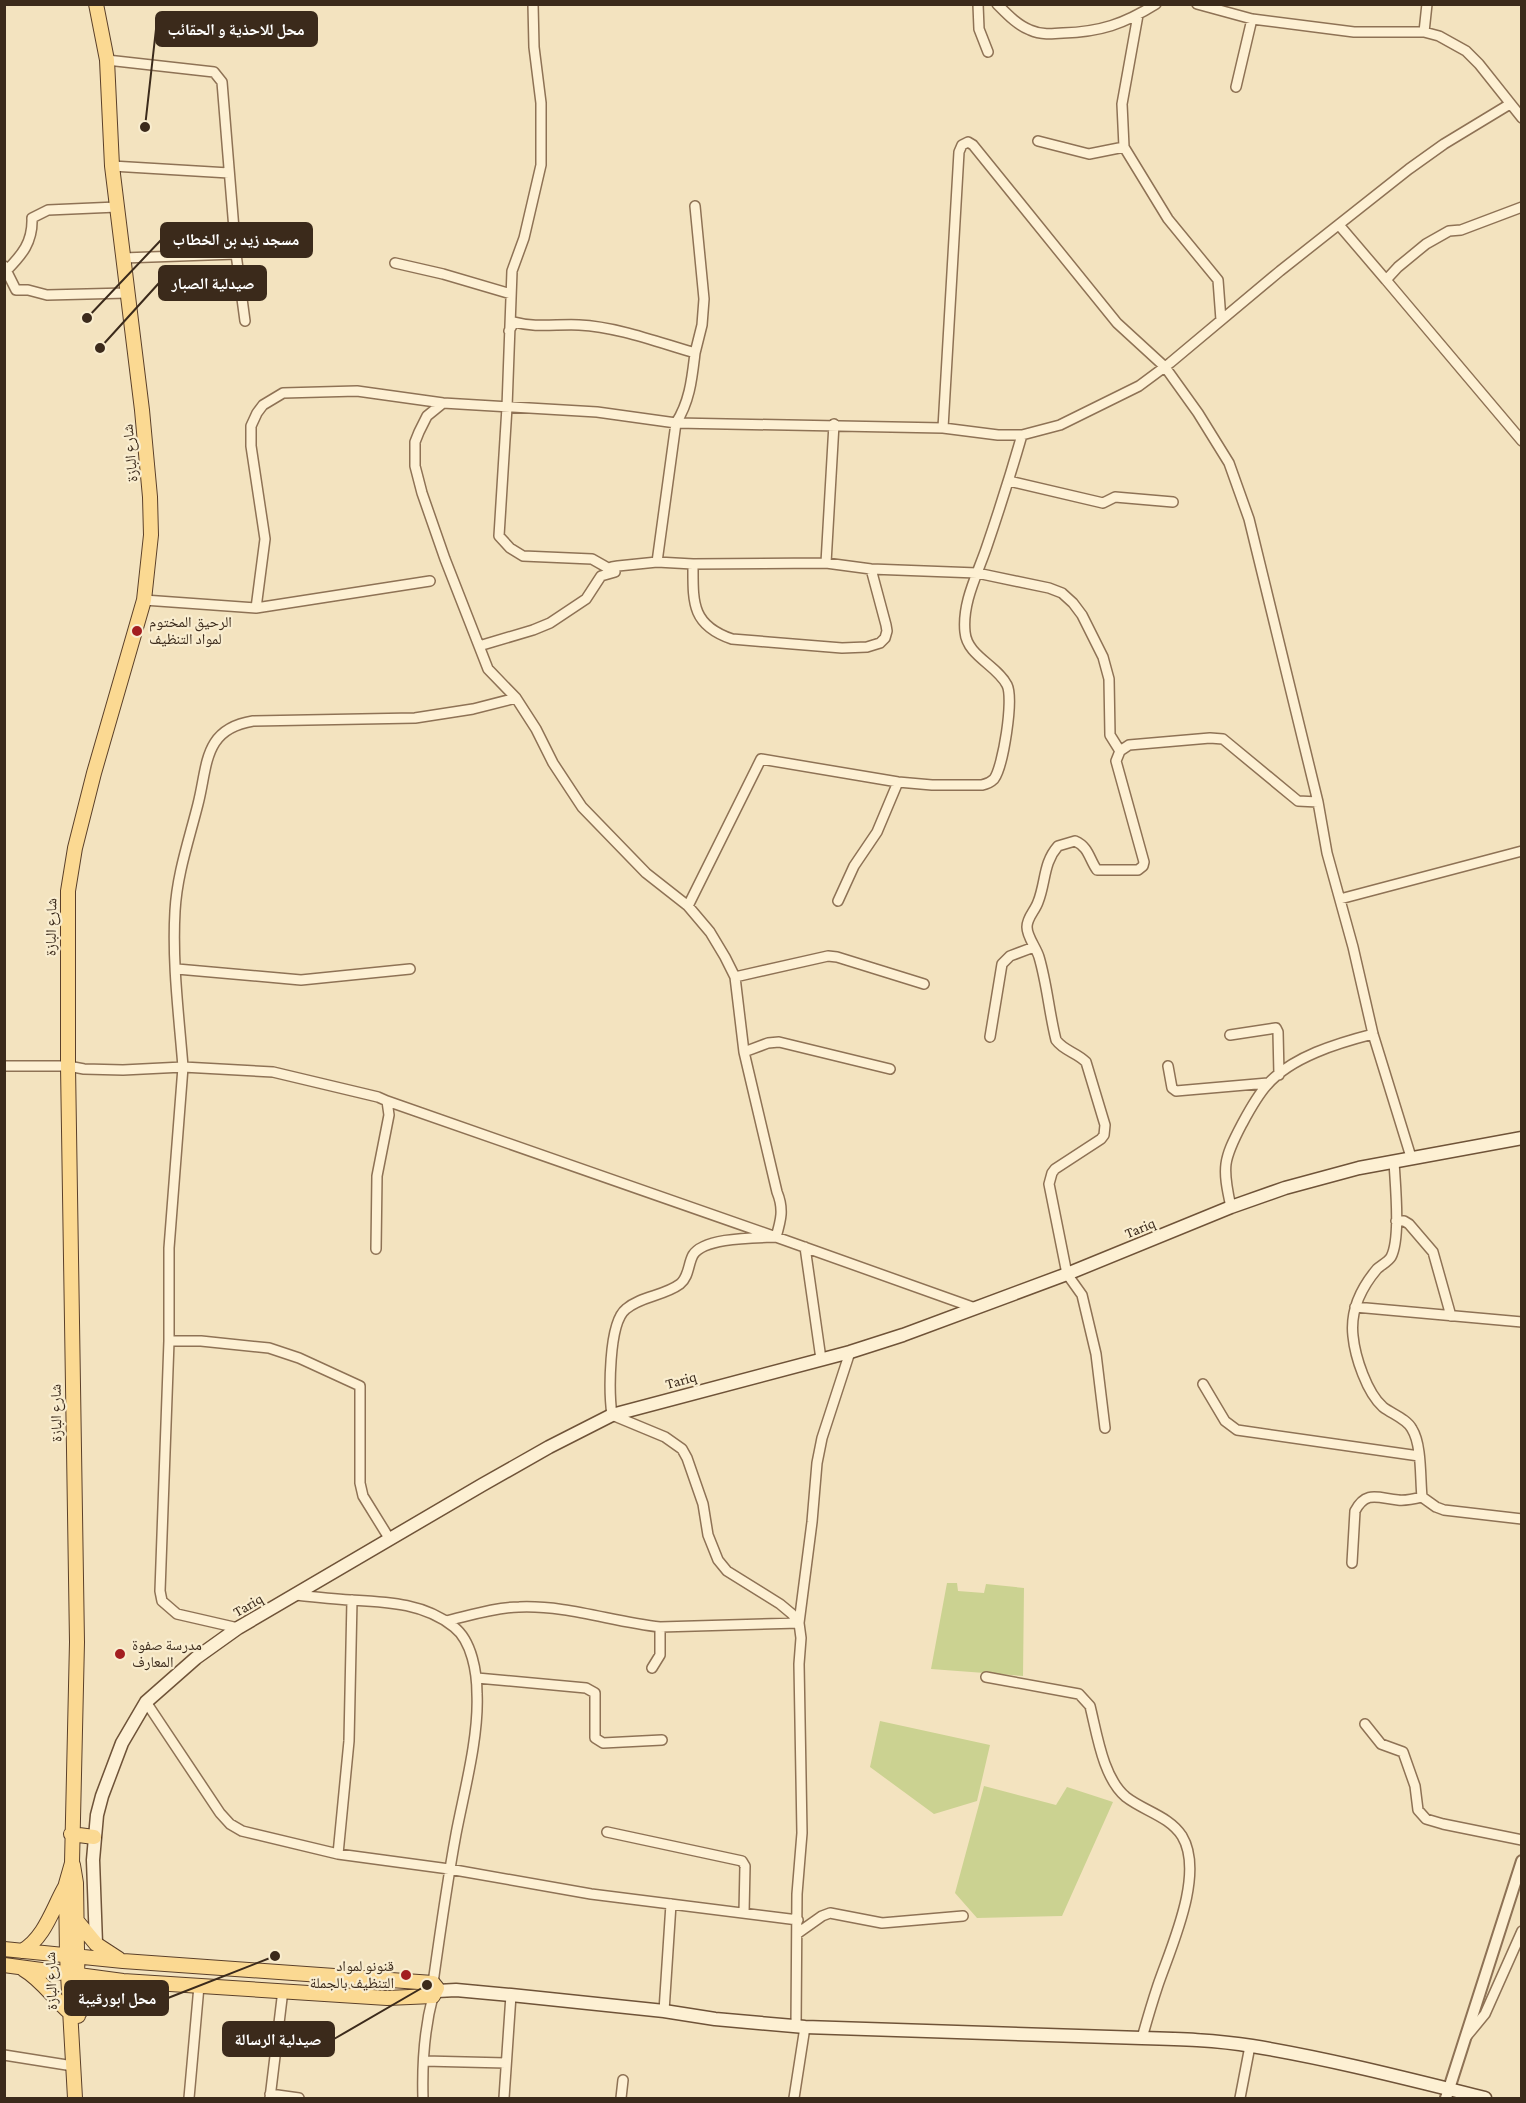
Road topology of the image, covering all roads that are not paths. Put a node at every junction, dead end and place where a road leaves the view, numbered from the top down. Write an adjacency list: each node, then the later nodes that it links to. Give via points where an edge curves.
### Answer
1 (96, 4): 12 (main road, شارع البازة)
2 (533, 4): 30 (street, via 541,103 541,165 512,271)
3 (978, 4): 11 (street)
4 (997, 4): 8 (street, via 1020,25 1046,34 1088,32)
5 (1156, 4): 8 (street)
6 (1197, 4): 9 (street)
7 (1427, 4): 10 (street)
8 (1138, 15): 17 (street, via 1122,104)
9 (1252, 18): 10 (street, via 1353,32); 13 (street)
10 (1424, 32): 14 (street, via 1466,51)
11 (988, 52)
12 (106, 60): 18 (main road, شارع البازة); 19 (street, via 214,72 220,77)
13 (1236, 87)
14 (1510, 104): 15 (street); 23 (street, via 1444,144)
15 (1521, 118)
16 (1038, 141): 17 (street, via 1089,154)
17 (1124, 147): 31 (street, via 1168,219 1218,280)
18 (112, 166): 19 (street); 21 (main road, شارع البازة)
19 (229, 173): 24 (street)
20 (695, 206): 34 (street, via 704,299)
21 (117, 207): 25 (main road, شارع البازة); 27 (street, via 48,210 39,214 32,218 32,233 21,257)
22 (1521, 207): 28 (street, via 1449,231 1419,250)
23 (1340, 225): 28 (street); 31 (street)
24 (236, 254): 25 (street); 32 (street)
25 (123, 258): 29 (main road, شارع البازة)
26 (395, 263): 30 (street)
27 (5, 269): 29 (street, via 16,290 47,295)
28 (1386, 280): 42 (street)
29 (127, 293): 52 (main road, شارع البازة, via 150,497 151,535)
30 (511, 294): 33 (street)
31 (1221, 320): 35 (street)
32 (245, 321)
33 (509, 331): 34 (street, via 514,322 578,325 614,330); 37 (street)
34 (695, 353): 38 (street, via 689,395)
35 (1165, 367): 40 (street, via 1117,323 968,142 959,152); 41 (street, via 1140,386 1084,415); 58 (street, via 1220,446 1249,519)
36 (442, 403): 37 (street); 53 (street, via 357,391 283,393 263,405 251,426 250,446 265,539); 54 (street, via 427,416 419,432 415,465 429,515)
37 (507, 407): 38 (street, via 597,412); 49 (street, via 499,536 523,556 592,559)
38 (676, 423): 39 (street); 45 (street)
39 (834, 424): 40 (street); 46 (street)
40 (943, 428): 41 (street)
41 (1022, 435): 43 (street)
42 (1521, 441)
43 (1009, 481): 44 (street, via 1103,503 1115,497); 50 (street)
44 (1173, 502)
45 (657, 562): 47 (street); 49 (street, via 612,567)
46 (826, 562): 47 (street); 48 (street)
47 (693, 564): 48 (street, via 697,613 717,634 732,639 842,648 874,646 885,638 886,625)
48 (871, 568): 50 (street)
49 (615, 572): 54 (street, via 601,576 586,599 550,623)
50 (977, 573): 56 (street, via 1049,588 1073,603 1103,657 1110,687 1110,735); 57 (street, via 968,597 965,633 971,648 1006,685 1010,702 996,774 982,785)
51 (430, 581): 53 (street)
52 (144, 600): 53 (street); 73 (main road, شارع البازة, via 75,848 68,891)
53 (256, 608)
54 (479, 646): 55 (street, via 488,669)
55 (516, 698): 62 (street, via 582,807 646,873); 64 (street, via 415,717 253,721 240,723 220,735 206,760 180,874 175,910)
56 (1120, 751): 58 (street, via 1129,746 1223,740 1298,801); 63 (street, via 1117,766 1143,866 1138,870 1101,871 1079,843 1058,846 1047,863 1038,904 1028,919 1027,931)
57 (898, 782): 61 (street, via 877,832 854,866); 62 (street, via 761,759)
58 (1318, 802): 60 (street)
59 (1521, 851): 60 (street)
60 (1340, 899): 68 (street)
61 (838, 901)
62 (688, 906): 66 (street, via 710,932)
63 (1035, 947): 70 (street, via 1010,956 1002,964); 88 (street, via 1056,1040 1082,1058 1088,1067 1105,1131 1101,1139 1055,1169 1050,1178)
64 (177, 969): 65 (street, via 301,980); 75 (street)
65 (410, 969)
66 (735, 977): 67 (street, via 828,956); 71 (street)
67 (924, 984)
68 (1373, 1034): 77 (street, via 1322,1049); 81 (street)
69 (1230, 1035): 77 (street, via 1276,1028)
70 (990, 1037)
71 (744, 1052): 76 (street, via 779,1042); 85 (street, via 782,1204)
72 (4, 1066): 73 (street)
73 (68, 1066): 75 (street); 117 (main road, شارع البازة, via 77,1642)
74 (1168, 1066): 78 (street, via 1176,1091)
75 (183, 1067): 79 (street, via 273,1072); 93 (street, via 169,1248)
76 (890, 1069)
77 (1278, 1075): 78 (street)
78 (1268, 1083): 83 (street, via 1226,1156 1225,1180)
79 (387, 1101): 85 (street); 87 (street, via 389,1116 377,1176)
80 (1521, 1138): 81 (main road, Tariq)
81 (1411, 1157): 82 (main road, Tariq)
82 (1394, 1161): 83 (main road, Tariq, via 1295,1185); 84 (street)
83 (1232, 1207): 88 (main road, Tariq)
84 (1396, 1221): 89 (street, via 1390,1257 1366,1282); 91 (street, via 1409,1224 1433,1252)
85 (776, 1237): 86 (street); 97 (street, via 705,1245 695,1252 682,1282 625,1309 618,1322 611,1358)
86 (805, 1248): 90 (street); 95 (street)
87 (376, 1249)
88 (1067, 1274): 90 (main road, Tariq); 98 (street, via 1082,1295 1096,1354)
89 (1355, 1307): 91 (street); 99 (street, via 1353,1334 1364,1375 1381,1405 1414,1431)
90 (975, 1308): 94 (main road, Tariq)
91 (1451, 1316): 92 (street)
92 (1521, 1322)
93 (169, 1341): 102 (street, via 269,1348 360,1386 360,1484 363,1496); 109 (street, via 162,1601 177,1614)
94 (850, 1352): 95 (main road, Tariq); 107 (street, via 817,1463)
95 (821, 1359): 97 (main road, Tariq)
96 (1203, 1384): 99 (street, via 1225,1421 1237,1430)
97 (612, 1415): 102 (main road, Tariq); 107 (street, via 665,1437 682,1449 703,1504 708,1536 718,1560 728,1571 788,1609)
98 (1105, 1428)
99 (1419, 1456): 100 (street)
100 (1422, 1497): 101 (street, via 1444,1510); 103 (street, via 1398,1500 1371,1496 1359,1503 1355,1511)
101 (1521, 1519)
102 (389, 1538): 104 (main road, Tariq)
103 (1352, 1563)
104 (296, 1595): 105 (street); 109 (main road, Tariq)
105 (352, 1600): 106 (street, via 408,1605); 120 (street, via 349,1741)
106 (446, 1621): 108 (street, via 517,1607 573,1610); 112 (street, via 457,1629 466,1644)
107 (799, 1623): 108 (street); 128 (street, via 802,1806)
108 (660, 1627): 110 (street, via 660,1655)
109 (238, 1628): 113 (main road, Tariq)
110 (652, 1668)
111 (986, 1677): 149 (street, via 1084,1697 1115,1786 1182,1836 1189,1870 1185,1903)
112 (477, 1678): 115 (street, via 586,1688 595,1693 595,1738 603,1743); 123 (street, via 472,1749)
113 (146, 1702): 118 (main road, Tariq, via 126,1734 107,1779); 120 (street, via 230,1824 242,1831)
114 (1365, 1724): 119 (street, via 1381,1743 1403,1752 1415,1786 1418,1810 1426,1819)
115 (662, 1740)
116 (607, 1832): 126 (street, via 742,1861)
117 (71, 1834): 118 (main road); 122 (main road, شارع البازة)
118 (94, 1837): 132 (main road, Tariq)
119 (1521, 1840)
120 (338, 1854): 123 (street)
121 (1521, 1861): 150 (street)
122 (72, 1863): 124 (main road, شارع البازة); 129 (main road, شارع البازة)
123 (449, 1869): 125 (street); 144 (street)
124 (66, 1884): 134 (main road, via 43,1932); 135 (main road, شارع البازة)
125 (671, 1904): 126 (street); 146 (street)
126 (744, 1913): 128 (street)
127 (963, 1916): 131 (street, via 882,1923 830,1913)
128 (798, 1920): 131 (street)
129 (77, 1921): 132 (main road); 135 (main road, شارع البازة)
130 (1521, 1931): 150 (street, via 1485,2014)
131 (798, 1933): 148 (street)
132 (96, 1944): 136 (main road)
133 (4, 1949): 134 (main road)
134 (22, 1951): 135 (main road)
135 (72, 1956): 136 (main road); 140 (main road, شارع البازة)
136 (123, 1961): 139 (main road)
137 (4, 1965): 138 (main road)
138 (21, 1968): 140 (main road); 147 (main road)
139 (286, 1973): 143 (main road); 144 (main road)
140 (72, 1974): 141 (main road); 147 (main road, شارع البازة)
141 (123, 1981): 142 (main road); 147 (main road, via 91,1996)
142 (199, 1986): 143 (main road); 161 (street)
143 (283, 1990): 144 (main road, via 387,1998); 158 (street)
144 (434, 1990): 145 (main road); 153 (street, via 426,2025)
145 (511, 1995): 146 (main road); 154 (street)
146 (664, 2012): 148 (main road)
147 (73, 2014): 155 (main road, شارع البازة); 160 (main road, شارع البازة)
148 (801, 2026): 149 (main road); 166 (street)
149 (1142, 2038): 151 (main road)
150 (1464, 2039): 157 (street)
151 (1250, 2046): 157 (main road, via 1310,2057); 167 (street)
152 (4, 2055): 155 (street)
153 (424, 2061): 154 (street); 163 (street)
154 (506, 2063): 164 (street)
155 (73, 2066): 159 (main road, شارع البازة)
156 (623, 2080): 165 (street)
157 (1447, 2094): 168 (main road)
158 (270, 2096): 162 (street)
159 (75, 2098)
160 (82, 2098)
161 (189, 2098)
162 (299, 2098)
163 (423, 2098)
164 (504, 2098)
165 (621, 2098)
166 (794, 2098)
167 (1240, 2098)
168 (1485, 2098)

